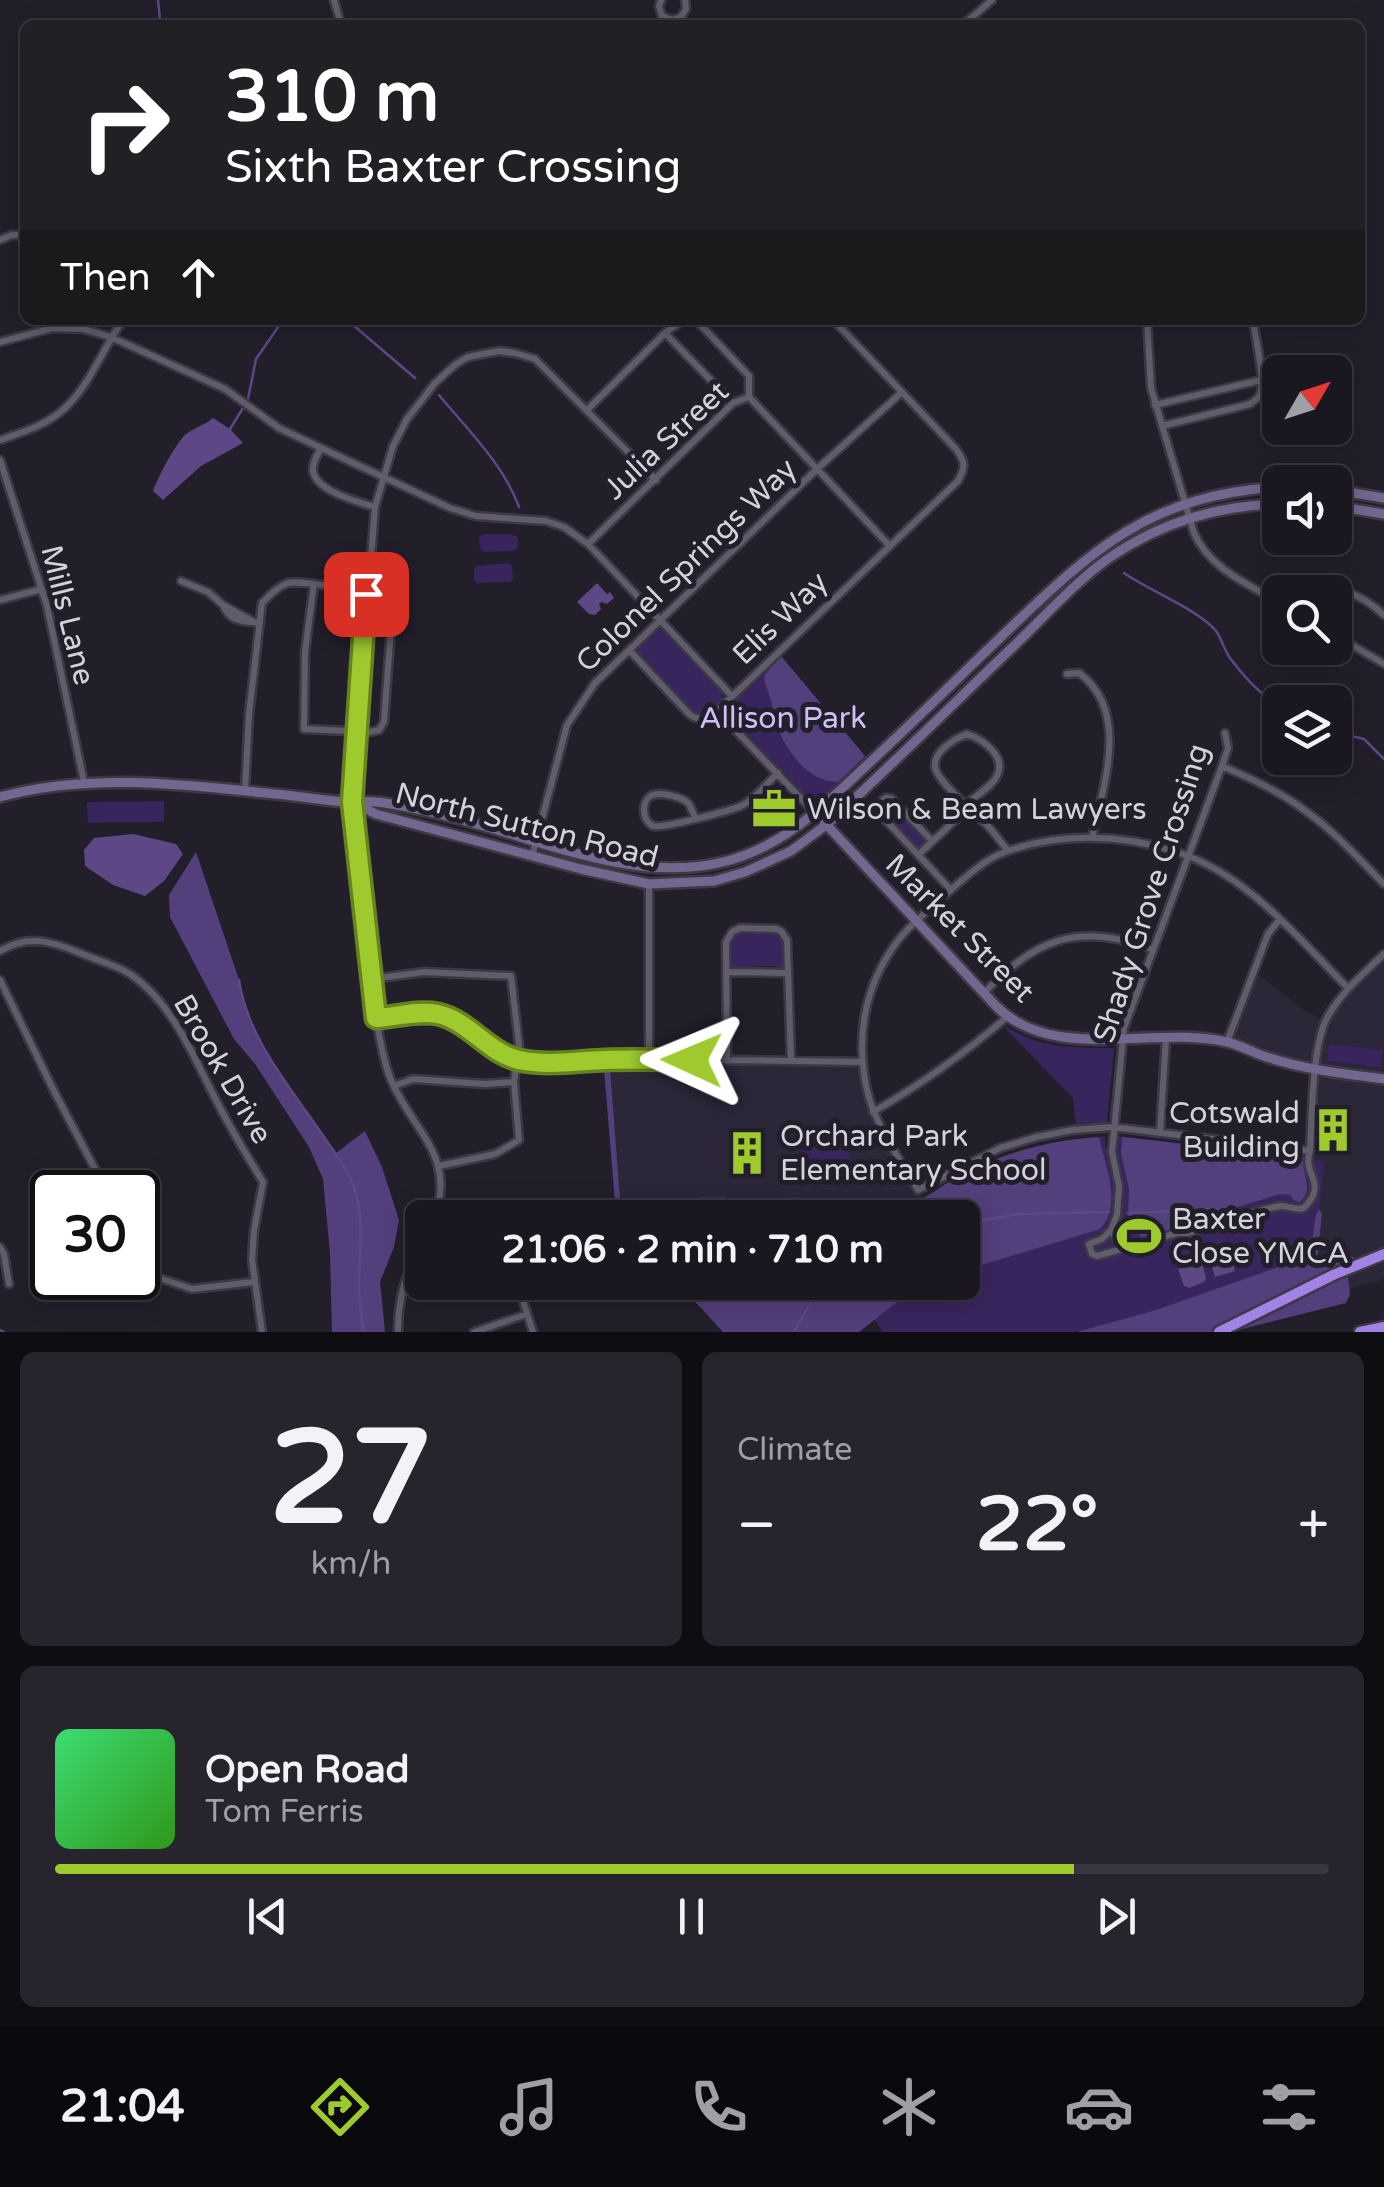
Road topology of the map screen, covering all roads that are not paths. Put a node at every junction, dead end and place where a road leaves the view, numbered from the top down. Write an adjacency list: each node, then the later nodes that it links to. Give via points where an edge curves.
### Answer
1 (661, 0): 2 (street, via 662,16 672,20 681,17)
2 (685, 0)
3 (992, 0): 4 (street)
4 (969, 20)
5 (119, 325): 12 (street)
6 (676, 325): 11 (street)
7 (701, 325): 16 (street, Julia Street, via 749,376)
8 (838, 325): 15 (street)
9 (1146, 325): 18 (street)
10 (1254, 325): 14 (street)
11 (665, 333): 17 (street); 19 (street)
12 (111, 337): 13 (street, via 53,328); 21 (street, via 66,408); 22 (street, via 225,389)
13 (0, 342)
14 (1261, 380): 18 (street); 20 (street, via 1262,393 1250,404)
15 (901, 393): 24 (street, Colonel Springs Way); 37 (street, Elis Way, via 956,449 965,470)
16 (749, 397): 17 (street, Julia Street); 24 (street)
17 (733, 403): 26 (street, Julia Street)
18 (1155, 405): 20 (street)
19 (587, 410): 25 (street, via 535,359 499,351 468,357 444,373 407,419); 26 (street)
20 (1162, 426): 30 (street)
21 (0, 440)
22 (321, 448): 25 (street); 32 (street, via 312,466 319,484)
23 (0, 460): 40 (street, Mills Lane)
24 (817, 469): 37 (street); 46 (street, Colonel Springs Way)
25 (383, 475): 32 (street); 36 (street, via 450,508 546,521)
26 (656, 480): 36 (street, Julia Street)
27 (1262, 489): 30 (main road, North Sutton Road)
28 (1352, 493): 29 (main road)
29 (1384, 498)
30 (1185, 504): 35 (street); 63 (main road, North Sutton Road, via 1112,539 1068,572)
31 (1262, 505): 35 (main road, North Sutton Road)
32 (375, 507): 42 (street)
33 (1352, 509): 34 (main road)
34 (1384, 514)
35 (1190, 518): 41 (street, via 1212,560); 65 (main road, North Sutton Road, via 1104,562)
36 (588, 544): 46 (street)
37 (888, 545): 52 (street, Elis Way)
38 (182, 580): 47 (street)
39 (314, 584): 42 (street); 47 (street, via 274,590); 54 (street, via 303,726)
40 (42, 590): 44 (street); 58 (street, Mills Lane)
41 (1262, 592)
42 (366, 594): 54 (street); 54 (street, via 384,599 392,614 384,722 374,732)
43 (1352, 594): 45 (street)
44 (0, 600)
45 (1384, 615)
46 (660, 620): 49 (street, Colonel Springs Way); 52 (street)
47 (256, 622): 59 (street)
48 (1352, 644): 50 (street)
49 (628, 650): 53 (street, via 693,718); 67 (street, Colonel Springs Way, via 594,683 567,725)
50 (1384, 662)
51 (1068, 674): 66 (street, via 1080,673 1089,682 1109,727)
52 (732, 696): 53 (street, Elis Way)
53 (717, 711): 57 (street)
54 (357, 732): 61 (street)
55 (1225, 732): 56 (street, Shady Grove Crossing)
56 (1222, 766): 72 (street, Shady Grove Crossing); 74 (street, via 1308,812)
57 (778, 773): 63 (street); 64 (street, via 744,804)
58 (84, 782): 59 (main road, North Sutton Road); 60 (main road, North Sutton Road)
59 (245, 791): 61 (main road, North Sutton Road)
60 (0, 797)
61 (352, 802): 67 (main road, North Sutton Road, via 446,816); 71 (main road, North Sutton Road); 83 (street)
62 (968, 806): 62 (street, via 934,765 966,734 984,743 1000,766); 68 (street); 69 (street)
63 (815, 813): 65 (main road, Market Street); 67 (main road, North Sutton Road, via 754,852 692,867 640,866)
64 (695, 818): 64 (street, via 654,826 643,811 645,801 658,794 682,799)
65 (826, 825): 73 (main road, North Sutton Road, via 746,872 714,881); 77 (main road, Market Street)
66 (1092, 838): 69 (street); 72 (street)
67 (536, 841): 71 (street, Colonel Springs Way)
68 (932, 841): 70 (street); 70 (street, via 892,799 879,803 878,812)
69 (1008, 851): 75 (street)
70 (918, 855): 75 (street)
71 (532, 856): 73 (main road, North Sutton Road)
72 (1188, 856): 76 (street, via 1233,880); 78 (street, Shady Grove Crossing)
73 (649, 884): 93 (street)
74 (1384, 884)
75 (951, 890): 77 (street)
76 (1280, 919): 85 (street); 91 (street, via 1268,934)
77 (916, 923): 86 (main road, Market Street); 96 (street, via 878,971 864,1012)
78 (1152, 949): 86 (street, via 1104,935 1045,944); 89 (street, Shady Grove Crossing)
79 (0, 951): 114 (street, Brook Drive, via 32,938 56,943 129,974 158,1000 264,1182 254,1231)
80 (1384, 954): 85 (street)
81 (727, 972): 82 (street); 82 (street, via 728,936 740,928 782,931); 95 (street)
82 (788, 973): 94 (street)
83 (372, 979): 88 (street); 92 (street, via 424,972 511,976)
84 (0, 980): 106 (street)
85 (1348, 988): 97 (street, via 1324,1022)
86 (984, 994): 87 (main road, Market Street)
87 (1007, 1017): 89 (main road, Market Street, via 1052,1036); 101 (street)
88 (376, 1018): 92 (street, via 438,1014); 100 (street)
89 (1122, 1038): 90 (main road, Market Street); 102 (street, Shady Grove Crossing)
90 (1166, 1038): 91 (main road, Market Street); 103 (street)
91 (1227, 1042): 97 (main road, Market Street)
92 (516, 1059): 93 (street); 99 (street)
93 (650, 1060): 95 (street)
94 (791, 1061): 95 (street); 96 (street)
95 (727, 1062)
96 (862, 1062): 101 (street)
97 (1315, 1070): 98 (main road, Market Street); 104 (street)
98 (1384, 1079)
99 (514, 1082): 100 (street, via 414,1079); 105 (street, via 518,1140 495,1154)
100 (394, 1086): 105 (street)
101 (872, 1112): 102 (street, via 918,1190 1012,1144)
102 (1113, 1127): 103 (street); 108 (street, Shady Grove Crossing, via 1119,1186)
103 (1160, 1132): 104 (street)
104 (1310, 1151): 110 (street, via 1315,1185 1304,1208 1284,1205)
105 (438, 1166): 107 (street)
106 (95, 1170)
107 (440, 1200)
108 (1111, 1230): 110 (street); 110 (street, via 1089,1244 1092,1254)
109 (0, 1247): 115 (street)
110 (1125, 1248)
111 (1384, 1254): 123 (highway)
112 (160, 1278): 114 (street, via 192,1290)
113 (405, 1279): 120 (street)
114 (254, 1282): 119 (street, Brook Drive)
115 (9, 1284)
116 (523, 1300): 117 (street)
117 (527, 1314): 121 (street); 122 (street)
118 (1384, 1327): 124 (highway)
119 (262, 1332)
120 (398, 1332)
121 (474, 1332)
122 (533, 1332)
123 (1219, 1332)
124 (1360, 1332)

